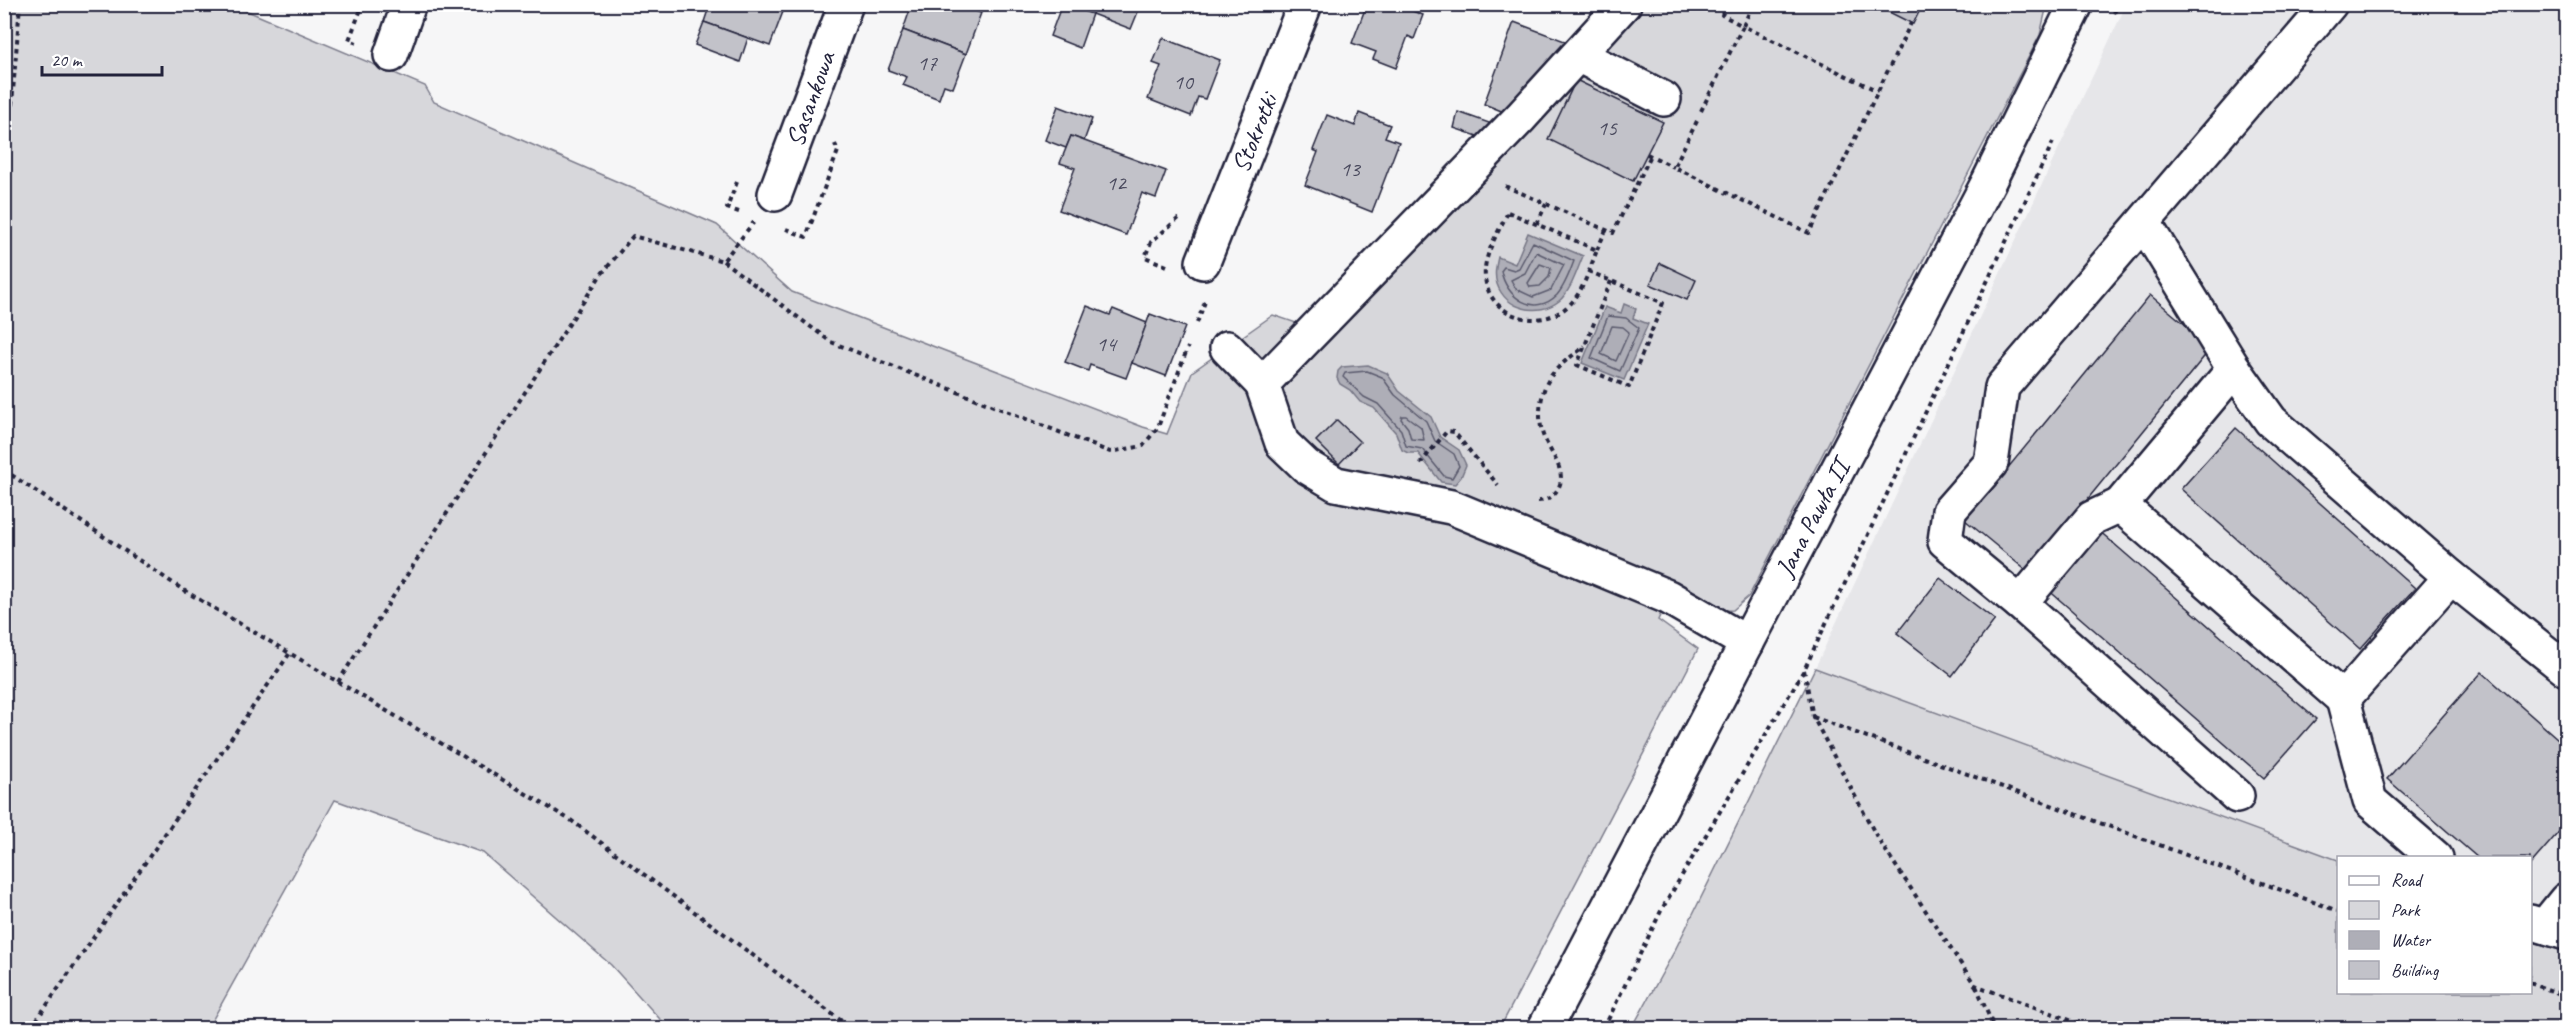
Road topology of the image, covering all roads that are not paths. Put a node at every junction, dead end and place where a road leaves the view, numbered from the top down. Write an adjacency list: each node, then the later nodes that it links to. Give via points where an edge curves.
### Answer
1 (409, 4): 7 (street)
2 (846, 4): 10 (street, Sasankowa)
3 (1305, 4): 12 (street, Stokrotki)
4 (1624, 4): 8 (street)
5 (2076, 4): 19 (street, Jana Pawła II, via 1982,194)
6 (2330, 4): 11 (street)
7 (391, 55)
8 (1578, 55): 9 (street); 15 (street)
9 (1664, 99)
10 (775, 194)
11 (2144, 223): 14 (street); 18 (street, via 2002,387 1991,463 1949,511 1945,541)
12 (1203, 262)
13 (1227, 348): 15 (street)
14 (2234, 369): 16 (street); 17 (street, via 2271,421)
15 (1262, 384): 19 (street, via 1282,443 1306,466 1336,484 1451,507 1668,597)
16 (2120, 505): 18 (street, via 2092,518); 21 (street)
17 (2451, 576): 20 (street); 21 (street)
18 (2020, 603): 22 (street)
19 (1747, 643): 26 (street, Jana Pawła II)
20 (2566, 669)
21 (2343, 699): 23 (street, via 2370,801)
22 (2237, 796)
23 (2434, 856)
24 (2566, 900): 25 (street)
25 (2547, 927)
26 (1545, 1029)

